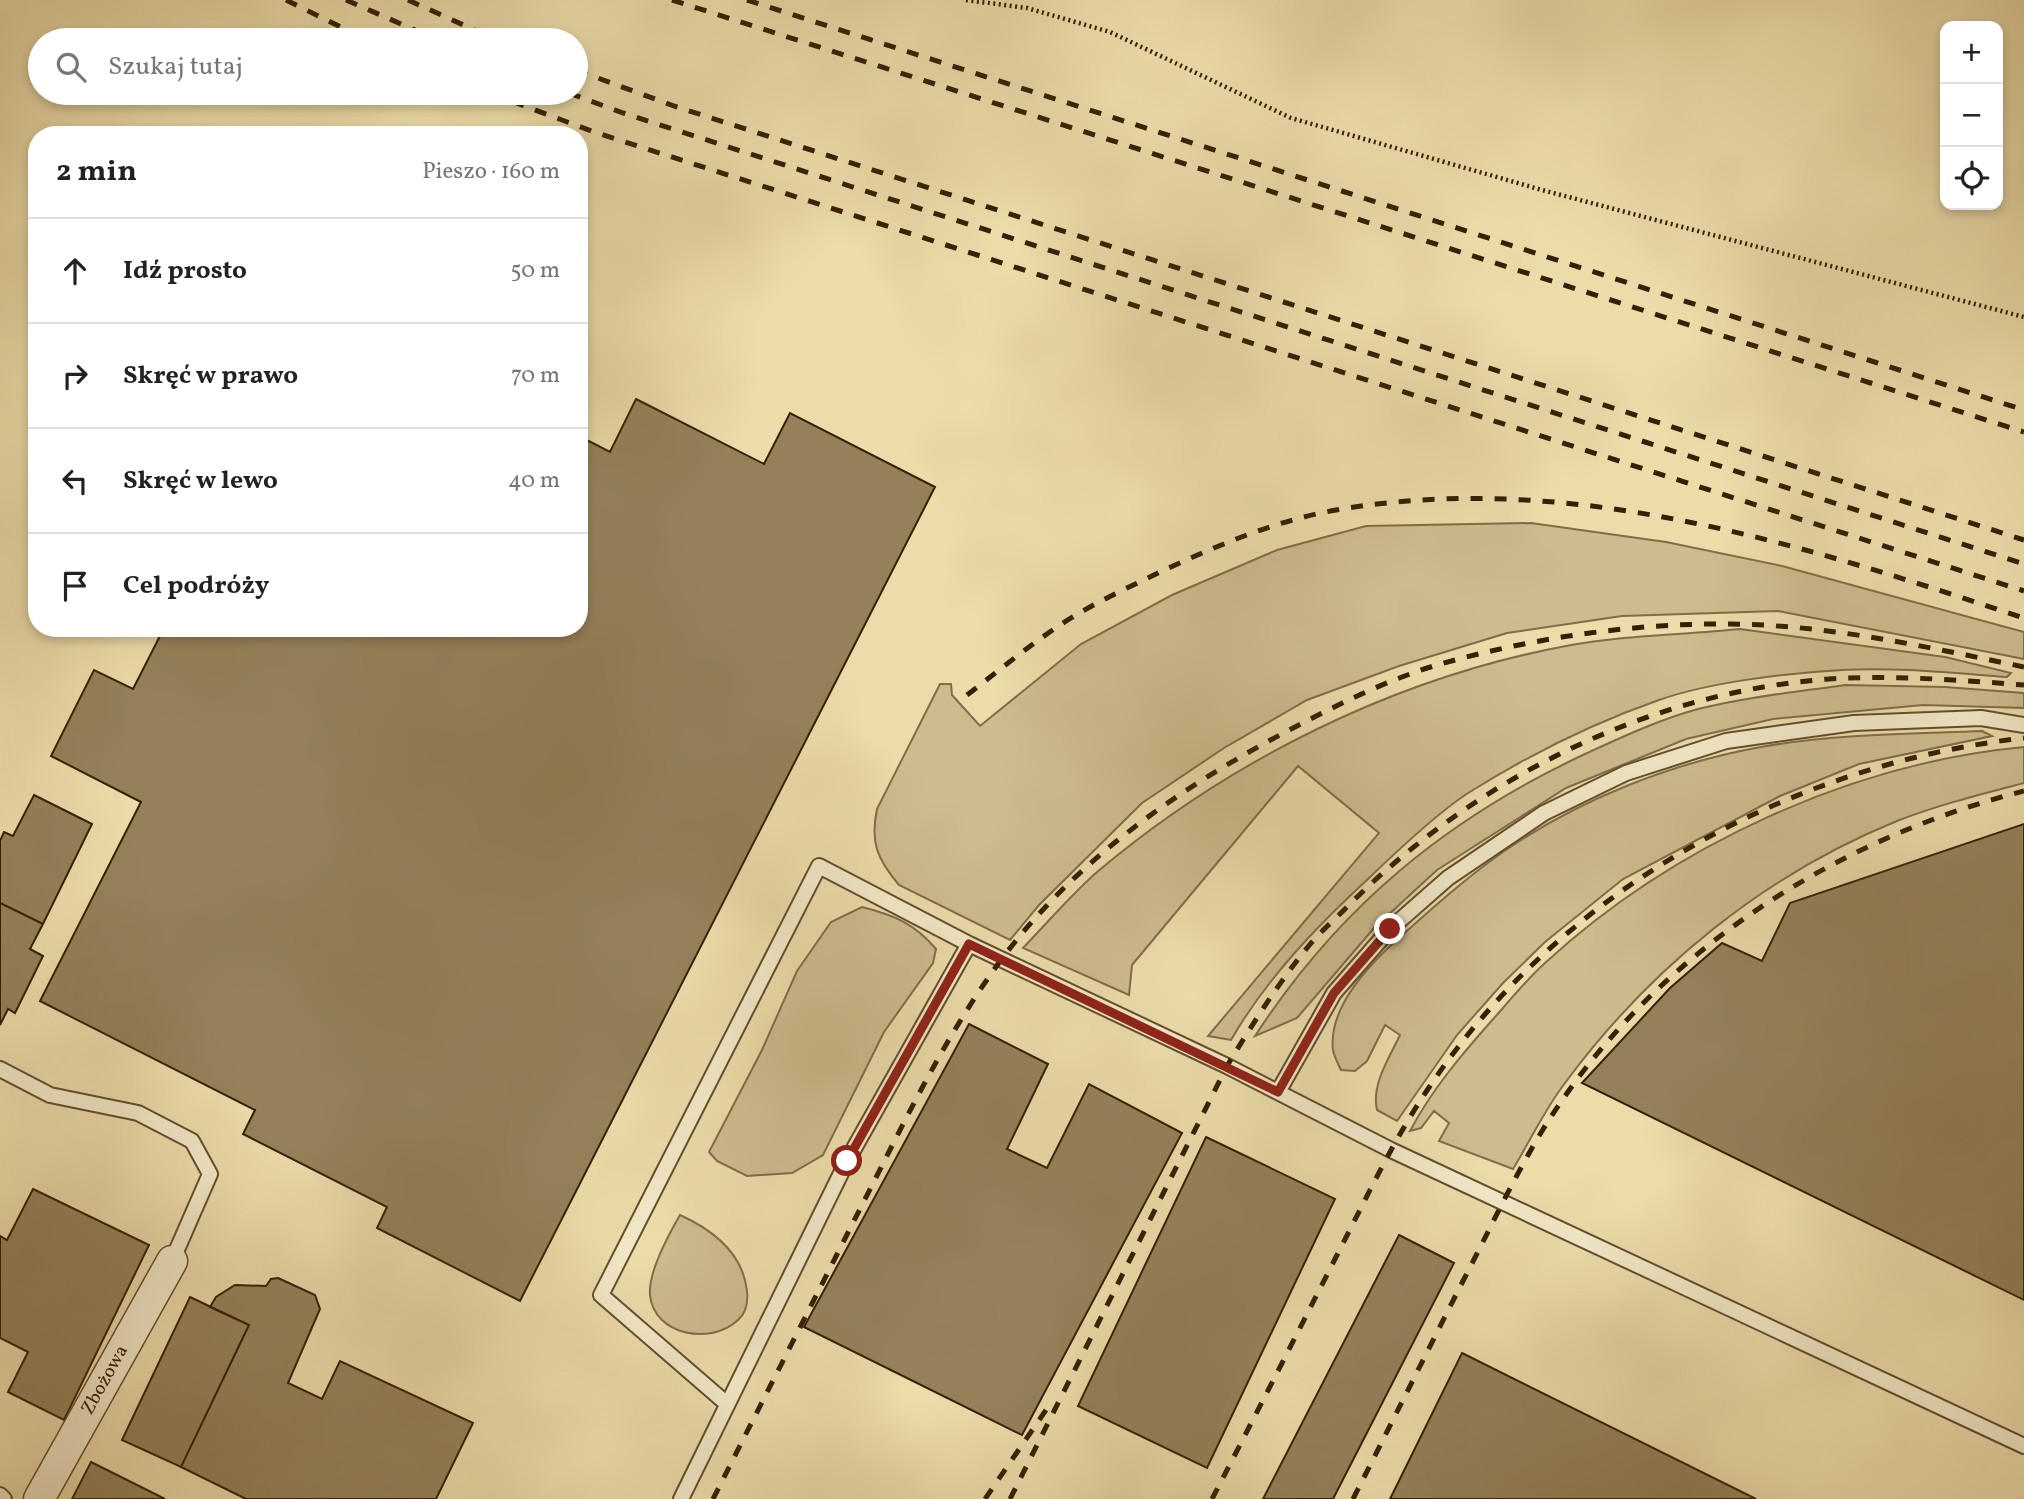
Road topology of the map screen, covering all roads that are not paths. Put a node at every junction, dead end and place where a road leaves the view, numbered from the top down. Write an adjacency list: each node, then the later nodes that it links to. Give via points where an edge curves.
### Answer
1 (2024, 725): 4 (lane, via 1981,718 1854,723 1727,741 1626,773 1544,813 1448,878 1390,929 1334,993)
2 (969, 944): 4 (lane); 6 (lane, via 847,1161); 6 (lane, via 819,866 601,1295)
3 (0, 1069): 5 (lane, via 50,1095 138,1113 192,1141 210,1174)
4 (1278, 1092): 7 (lane, via 1391,1150)
5 (172, 1261): 10 (street, Zbożowa)
6 (727, 1404): 11 (lane)
7 (2024, 1446)
8 (0, 1495): 9 (lane)
9 (4, 1499)
10 (39, 1499)
11 (681, 1499)

